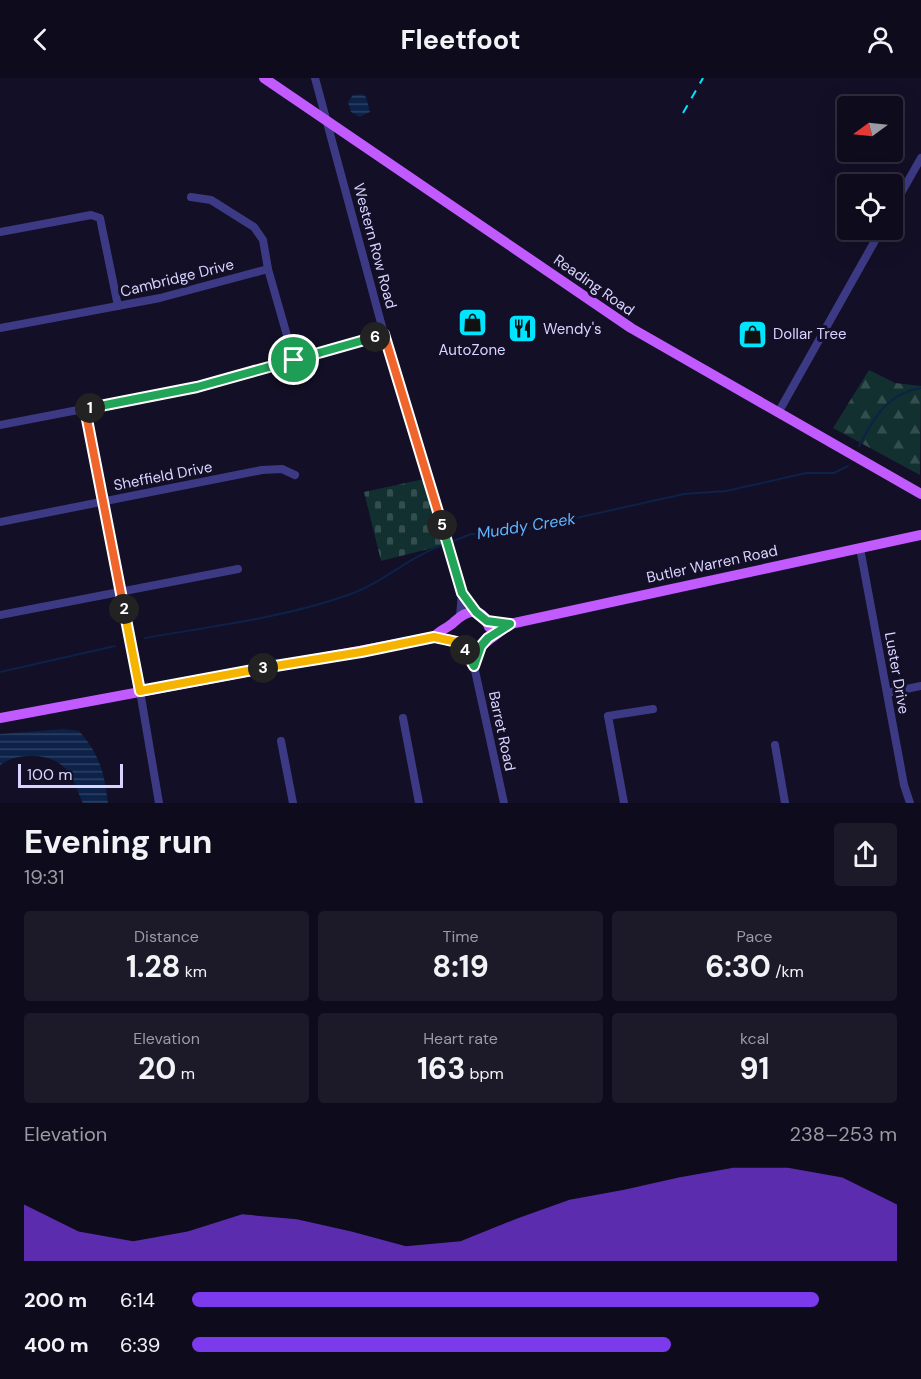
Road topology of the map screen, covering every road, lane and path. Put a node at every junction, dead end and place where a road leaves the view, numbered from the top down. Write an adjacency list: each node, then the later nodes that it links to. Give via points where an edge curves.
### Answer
1 (264, 78): 3 (main road, Reading Road)
2 (315, 78): 3 (street, Western Row Road)
3 (326, 121): 12 (street, Western Row Road); 15 (main road, Reading Road, via 631,328)
4 (921, 158): 5 (street)
5 (903, 190)
6 (192, 197): 9 (street, via 211,200 254,227 263,240)
7 (0, 232): 10 (street, via 91,215 100,218)
8 (875, 240): 15 (street)
9 (268, 269): 10 (street, Cambridge Drive); 13 (street)
10 (118, 306): 11 (street, Cambridge Drive)
11 (0, 328)
12 (384, 334): 13 (street); 25 (street, Western Row Road)
13 (294, 360): 14 (street, via 197,387)
14 (85, 409): 16 (street); 19 (street)
15 (778, 413): 18 (main road, Reading Road)
16 (0, 425)
17 (295, 475): 19 (street, Sheffield Drive, via 282,469 262,470)
18 (921, 494)
19 (102, 501): 20 (street, Sheffield Drive); 24 (street)
20 (0, 522)
21 (921, 535): 22 (main road, Butler Warren Road)
22 (860, 548): 30 (main road, Butler Warren Road); 37 (street, Luster Drive)
23 (238, 569): 24 (street)
24 (120, 593): 27 (street); 36 (street)
25 (462, 593): 26 (street, Western Row Road); 28 (street, Western Row Road)
26 (476, 612): 28 (main road, Butler Warren Road); 29 (main road)
27 (0, 615)
28 (457, 619): 31 (main road, Butler Warren Road); 33 (main road, via 453,634)
29 (487, 621): 30 (main road, Butler Warren Road); 32 (main road)
30 (510, 624): 32 (main road, Butler Warren Road)
31 (434, 637): 33 (main road, Butler Warren Road); 36 (main road, Butler Warren Road)
32 (485, 642): 33 (main road, Butler Warren Road, via 473,649); 34 (street)
33 (460, 645): 34 (street, Barret Road)
34 (474, 666): 46 (street, Barret Road)
35 (921, 686): 37 (street)
36 (140, 691): 39 (main road, Butler Warren Road); 43 (street)
37 (887, 693): 49 (street, Luster Drive)
38 (653, 709): 47 (street, via 608,717)
39 (0, 718)
40 (403, 718): 45 (street)
41 (281, 741): 44 (street)
42 (775, 746): 48 (street)
43 (159, 803)
44 (293, 803)
45 (419, 803)
46 (504, 803)
47 (624, 803)
48 (785, 803)
49 (910, 803)

